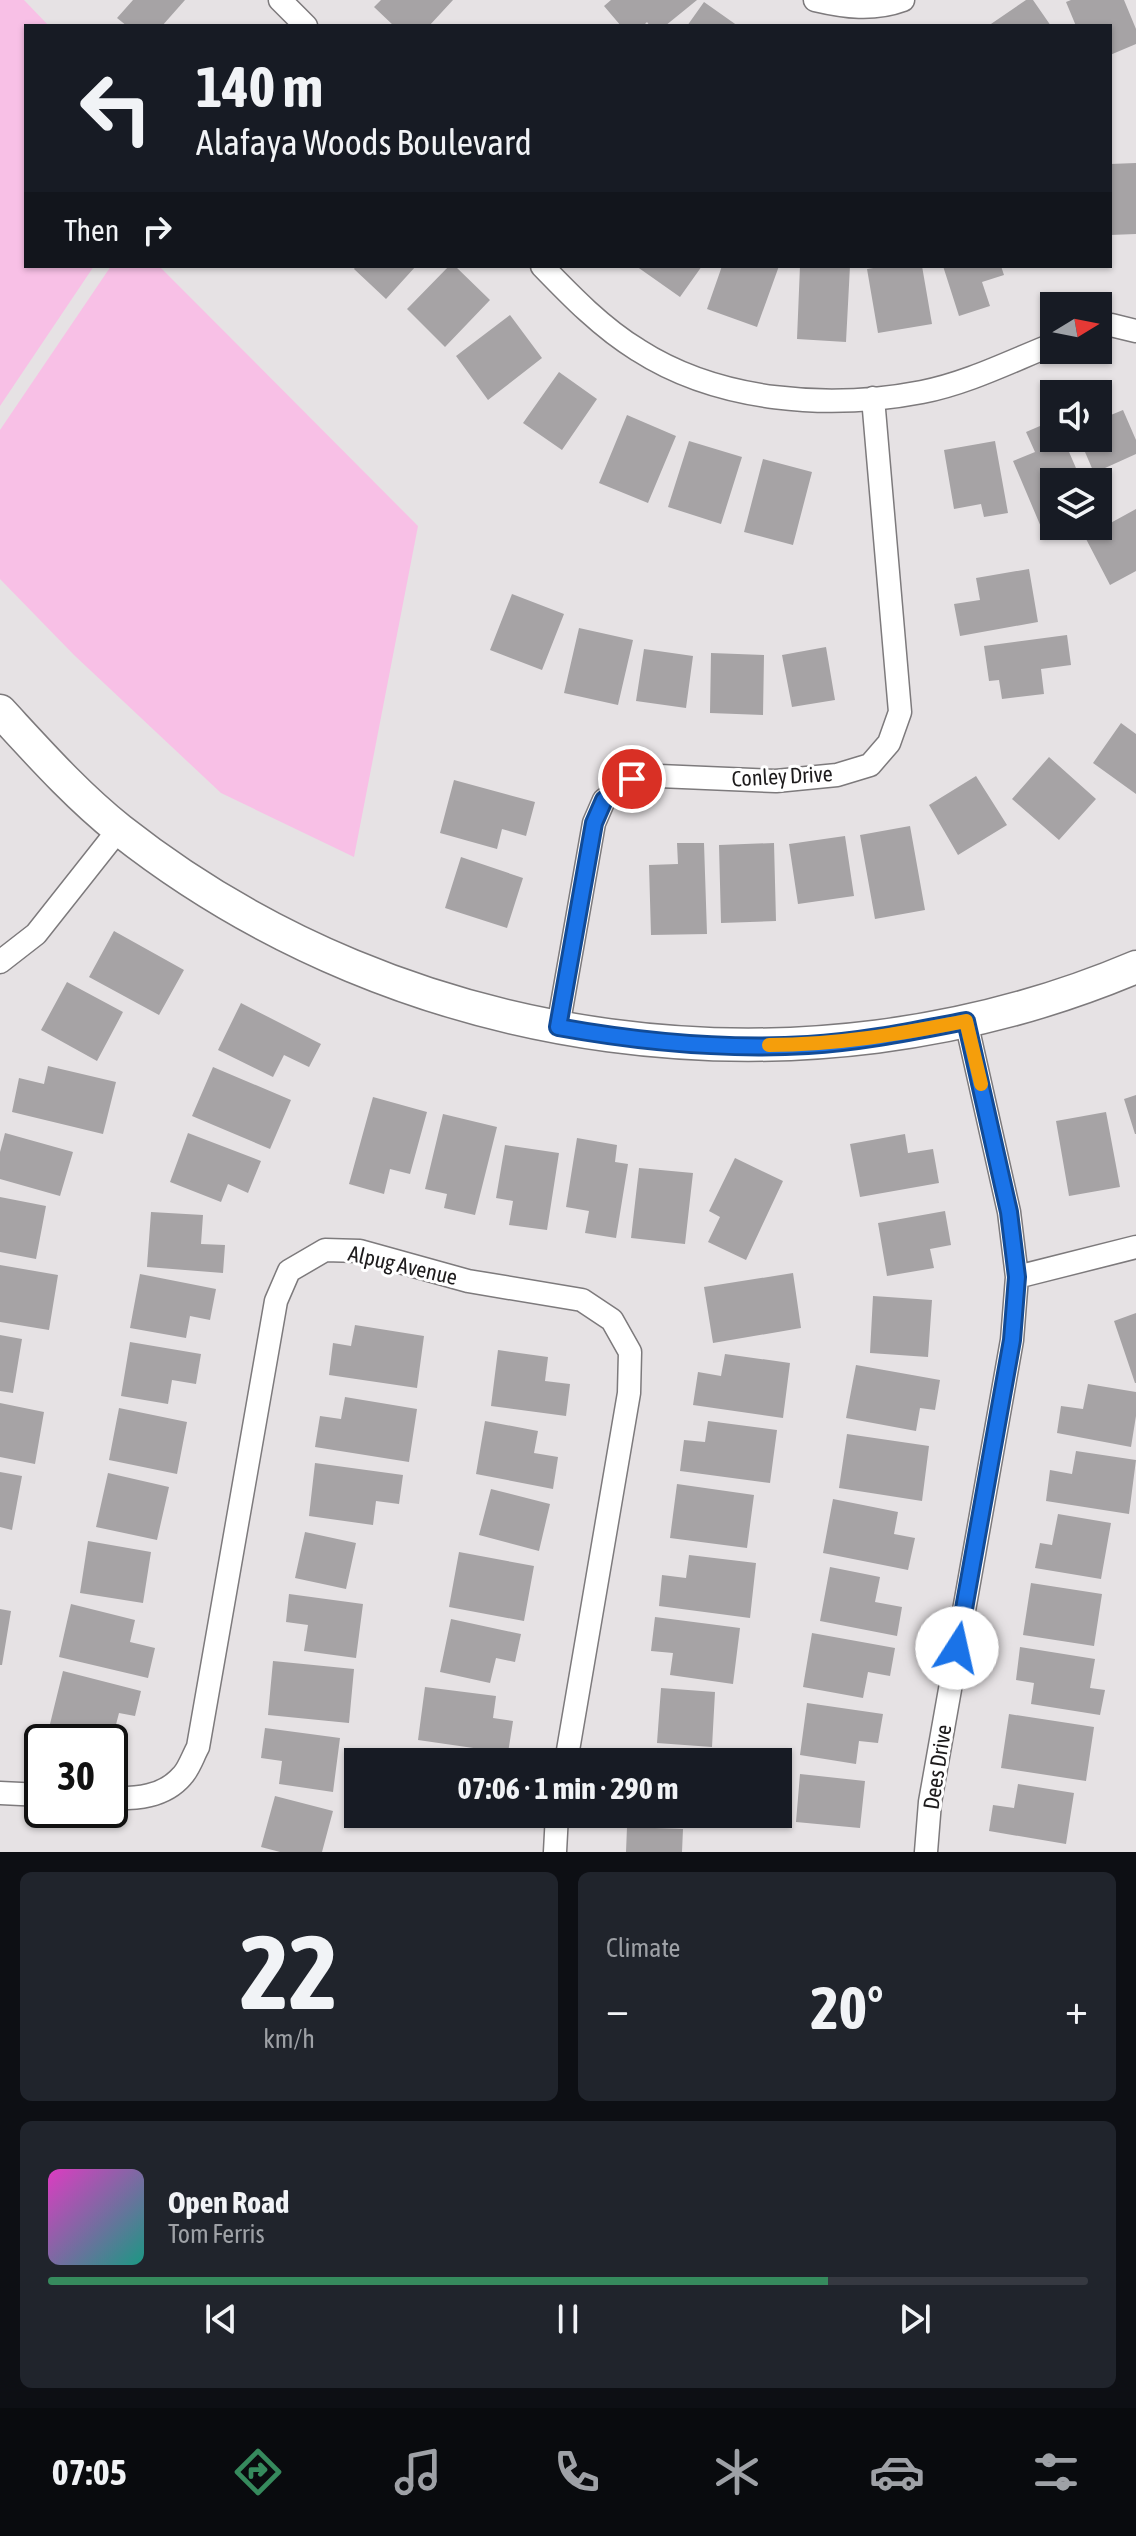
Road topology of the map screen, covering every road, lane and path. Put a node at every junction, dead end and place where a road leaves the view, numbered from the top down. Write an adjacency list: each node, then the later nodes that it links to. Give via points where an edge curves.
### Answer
1 (280, 0): 4 (street)
2 (815, 0): 3 (street, via 849,8)
3 (903, 0)
4 (304, 24)
5 (544, 268): 9 (street, via 637,350 686,376 752,394 807,400)
6 (1112, 325): 7 (street)
7 (1136, 331)
8 (1040, 350): 9 (street, via 972,378 923,392)
9 (873, 398): 15 (street, Conley Drive, via 900,712 889,743 870,765 837,775 776,781 659,776 632,779 604,800 594,823)
10 (0, 711): 11 (street)
11 (119, 829): 12 (street, via 36,934); 15 (street, via 206,888 318,950 460,1004)
12 (0, 962)
13 (1136, 967): 14 (street, via 1042,1002)
14 (966, 1021): 15 (street, via 808,1045 682,1045); 17 (street, Dees Drive, via 1009,1212)
15 (558, 1027)
16 (1136, 1247): 17 (street)
17 (1017, 1277): 24 (street, Dees Drive, via 1012,1340 930,1802)
18 (568, 1748): 21 (street, Alpug Avenue, via 629,1393 630,1352 612,1320 582,1300 468,1281 360,1251 325,1250 289,1271 276,1301 198,1747 183,1776 158,1794)
19 (0, 1793): 20 (street)
20 (24, 1794)
21 (128, 1799)
22 (556, 1828): 23 (street)
23 (555, 1852)
24 (926, 1852)

